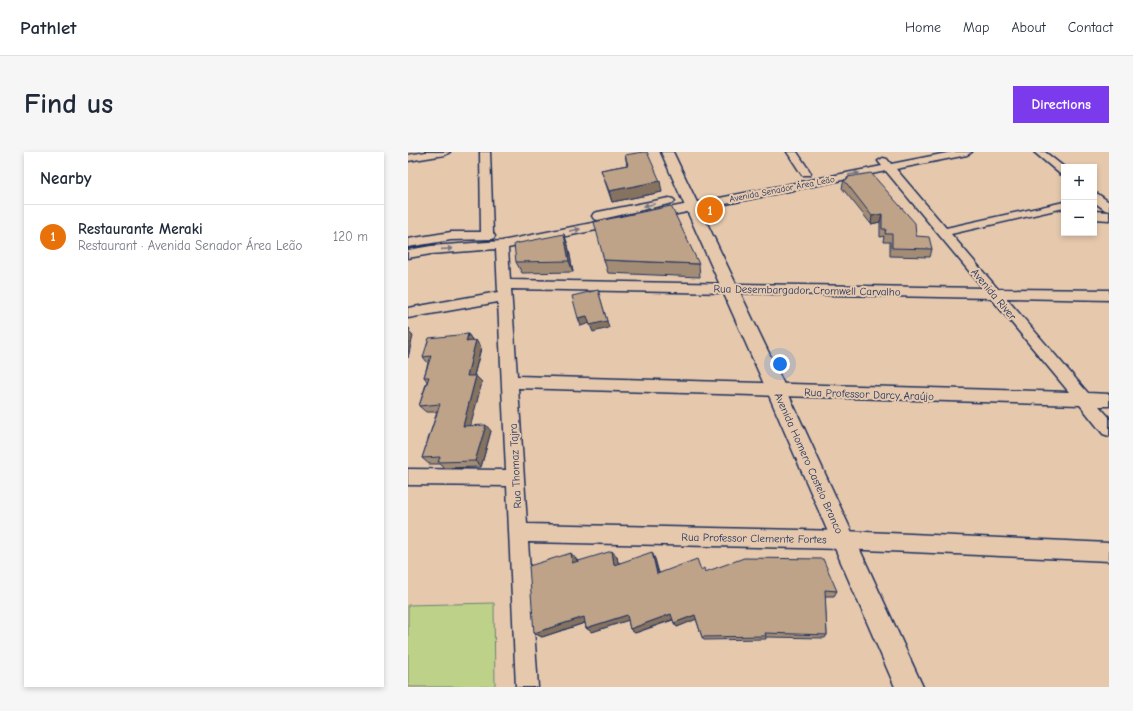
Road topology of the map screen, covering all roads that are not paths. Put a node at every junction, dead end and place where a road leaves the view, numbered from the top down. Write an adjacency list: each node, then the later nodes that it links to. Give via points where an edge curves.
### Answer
1 (445, 152): 8 (street)
2 (485, 152): 24 (street)
3 (667, 152): 15 (main road, Avenida Homero Castelo Branco)
4 (792, 152): 12 (street, Avenida Senador Área Leão, via 810,172)
5 (920, 152): 9 (street, Avenida Senador Área Leão)
6 (968, 152): 9 (street, Avenida Senador Área Leão)
7 (1039, 152): 11 (street)
8 (408, 158)
9 (885, 163): 10 (street, Avenida Senador Área Leão); 15 (street, Avenida Senador Área Leão, one-way to 9); 23 (street, Avenida River)
10 (844, 166)
11 (1061, 170)
12 (791, 176)
13 (1109, 192): 14 (street)
14 (1097, 196)
15 (693, 199): 24 (street, Avenida Senador Área Leão, one-way to 24, via 521,232); 26 (street, Avenida Senador Área Leão, one-way to 15); 28 (main road, Avenida Homero Castelo Branco)
16 (1097, 199): 18 (street)
17 (1061, 206): 19 (street)
18 (1109, 208)
19 (1031, 213): 20 (street); 23 (street)
20 (1061, 214)
21 (1097, 215): 22 (street)
22 (1109, 216)
23 (943, 232): 30 (street, Avenida River)
24 (487, 236): 25 (street, Avenida Senador Área Leão, via 451,236)
25 (408, 243)
26 (502, 245): 27 (street, Avenida Senador Área Leão, one-way to 26); 29 (street, Rua Thomaz Tajra)
27 (408, 254)
28 (730, 289): 29 (street, Rua Desembargador Cromwell Carvalho); 30 (street, Rua Desembargador Cromwell Carvalho); 34 (main road, Avenida Homero Castelo Branco)
29 (504, 290): 32 (street, Rua Desembargador Cromwell Carvalho); 33 (street, Rua Thomaz Tajra)
30 (993, 293): 31 (street, Rua Desembargador Cromwell Carvalho); 35 (street, Avenida River)
31 (1109, 295)
32 (408, 313)
33 (510, 382): 34 (street, Rua Professor Darcy Araújo); 39 (street, Rua Thomaz Tajra)
34 (777, 391): 35 (street, Rua Professor Darcy Araújo); 41 (main road, Avenida Homero Castelo Branco)
35 (1084, 400): 36 (street, Rua Professor Darcy Araújo); 37 (street, Avenida River)
36 (1109, 400)
37 (1109, 429)
38 (408, 477): 39 (street)
39 (515, 478): 40 (street, Rua Thomaz Tajra)
40 (518, 533): 41 (street, Rua Professor Clemente Fortes); 43 (street, Rua Thomaz Tajra)
41 (844, 540): 42 (street, Rua Professor Clemente Fortes); 44 (main road, Avenida Homero Castelo Branco)
42 (1109, 552)
43 (527, 687)
44 (909, 687)

